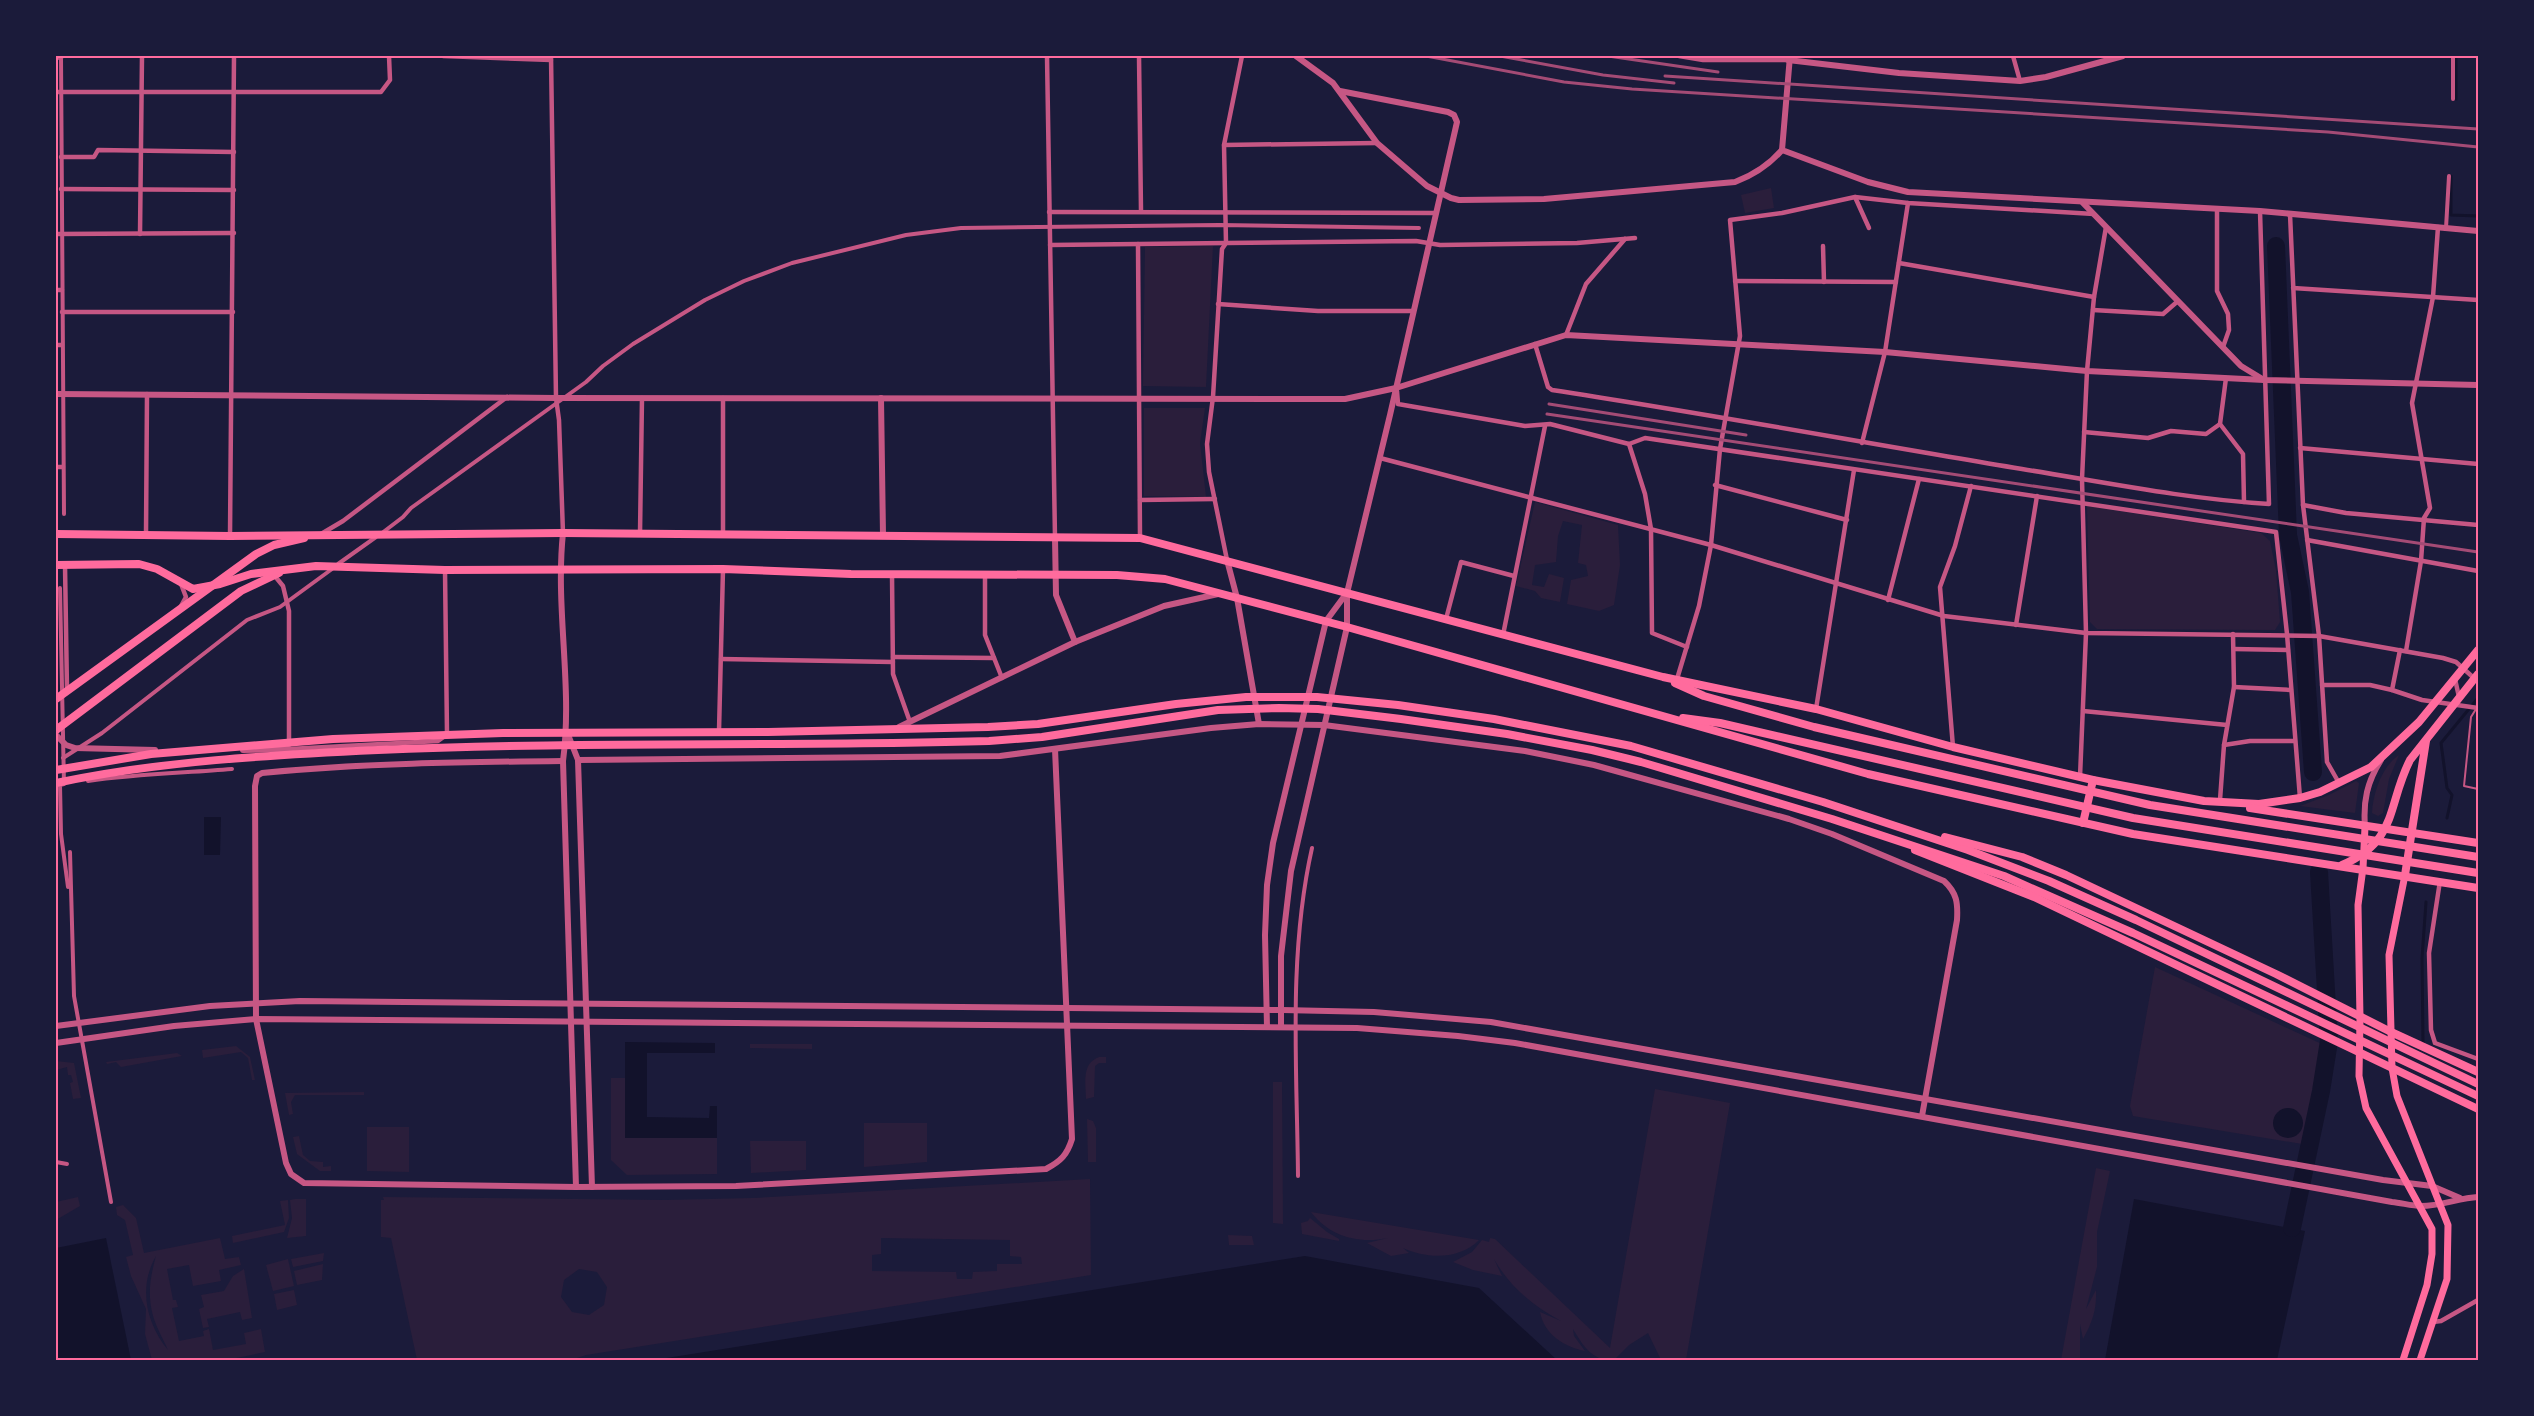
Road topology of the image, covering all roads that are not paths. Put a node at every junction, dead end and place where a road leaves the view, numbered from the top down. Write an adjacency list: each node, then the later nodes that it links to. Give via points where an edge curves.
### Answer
1 (142, 56): 19 (street)
2 (234, 56): 20 (street)
3 (389, 56): 20 (street, via 390,80 381,92)
4 (443, 56): 15 (street)
5 (1047, 56): 39 (street)
6 (1139, 56): 40 (street)
7 (1242, 56): 23 (street)
8 (1296, 56): 17 (street)
9 (1679, 56): 14 (street, via 1703,60)
10 (2013, 56): 16 (street)
11 (2121, 56): 16 (street)
12 (2453, 56): 21 (street)
13 (59, 57): 18 (street)
14 (1787, 57): 16 (street, via 1899,73); 24 (street)
15 (551, 58): 94 (street)
16 (2020, 81)
17 (1340, 91): 22 (street); 32 (street, via 1454,115 1457,122)
18 (58, 92): 19 (street); 27 (street)
19 (141, 92): 20 (street); 25 (street)
20 (234, 92): 26 (street)
21 (2453, 99)
22 (1377, 143): 23 (street); 32 (street)
23 (1224, 144): 37 (street)
24 (1782, 150): 32 (street, via 1771,162 1735,182 1544,199 1459,200); 35 (street, via 1868,182 1908,192)
25 (141, 152): 26 (street); 27 (street, via 98,150 94,157); 30 (street)
26 (234, 152): 31 (street)
27 (61, 157): 29 (street)
28 (2449, 176): 48 (street)
29 (61, 189): 30 (street); 50 (street)
30 (141, 189): 31 (street); 51 (street)
31 (234, 190): 52 (street)
32 (1439, 192): 41 (street)
33 (1855, 198): 34 (street); 47 (street); 61 (street, via 1730,220)
34 (1908, 203): 42 (street); 60 (street)
35 (2083, 203): 36 (street); 42 (street)
36 (2217, 209): 38 (street); 80 (street, via 2217,291 2228,314 2229,330)
37 (1226, 211): 40 (street); 41 (street); 55 (street)
38 (2260, 211): 43 (street); 84 (street)
39 (1049, 212): 40 (street); 57 (street)
40 (1141, 212)
41 (1435, 213): 56 (street)
42 (2094, 214): 44 (street)
43 (2290, 214): 45 (street); 64 (street)
44 (2106, 227): 66 (street); 69 (street)
45 (2438, 227): 48 (street); 67 (street)
46 (1419, 228): 218 (street, via 961,228 917,234 792,264 744,280 633,344 280,607 247,621 102,733)
47 (1869, 228)
48 (2446, 228): 49 (street)
49 (2478, 231)
50 (58, 234): 51 (street); 65 (street)
51 (140, 234): 52 (street)
52 (234, 234): 74 (street)
53 (1635, 238): 54 (street)
54 (1625, 239): 56 (street, via 1577,243); 75 (street, via 1586,284)
55 (1226, 243): 56 (street); 58 (street); 70 (street, via 1222,249)
56 (1429, 243): 72 (street)
57 (1050, 244): 58 (street); 98 (street)
58 (1138, 244): 99 (street)
59 (1823, 246): 62 (street)
60 (1899, 263): 63 (street); 66 (street)
61 (1735, 281): 62 (street); 79 (street)
62 (1824, 282): 63 (street)
63 (1896, 282): 81 (street)
64 (2293, 288): 67 (street); 85 (street)
65 (59, 290): 73 (street)
66 (2094, 297): 71 (street)
67 (2433, 297): 68 (street); 86 (street)
68 (2478, 300)
69 (2178, 301): 71 (street, via 2163,314); 80 (street)
70 (1218, 304): 72 (street, via 1318,312); 93 (street)
71 (2093, 310): 82 (street)
72 (1413, 311): 88 (street)
73 (62, 312): 74 (street); 78 (street)
74 (233, 312): 91 (street)
75 (1566, 336): 76 (street); 79 (street)
76 (1535, 344): 88 (street); 100 (street, via 1552,390)
77 (56, 345): 78 (street)
78 (62, 345): 89 (street)
79 (1738, 345): 81 (street); 100 (street)
80 (2223, 347): 84 (street, via 2241,366)
81 (1885, 352): 82 (street); 104 (street)
82 (2087, 371): 83 (street); 103 (street)
83 (2226, 378): 84 (street); 101 (street)
84 (2264, 380): 85 (street); 123 (street, via 2269,504)
85 (2297, 381): 86 (street); 107 (street)
86 (2416, 383): 87 (street); 109 (street, via 2412,403)
87 (2478, 385)
88 (1396, 388): 93 (street, via 1345,399); 102 (street, via 1398,404); 108 (street)
89 (59, 394): 90 (street); 112 (street)
90 (147, 394): 91 (street); 133 (street)
91 (233, 394): 92 (street); 137 (street)
92 (508, 397): 94 (street); 134 (street, via 343,521)
93 (1213, 397): 99 (street); 120 (street, via 1207,444)
94 (556, 398): 95 (street); 130 (street)
95 (642, 398): 96 (street); 132 (street)
96 (723, 398): 97 (street); 135 (street)
97 (881, 398): 98 (street); 136 (street)
98 (1052, 398): 99 (street); 138 (street)
99 (1139, 398): 121 (street)
100 (1726, 419): 104 (street); 106 (street)
101 (2220, 424): 103 (street, via 2206,434 2171,431 2148,438); 123 (street, via 2243,454)
102 (1545, 426): 105 (street, via 1550,424); 118 (street)
103 (2084, 432): 115 (street)
104 (1862, 443): 115 (street)
105 (1629, 444): 106 (street, via 1645,438); 129 (street)
106 (1721, 447): 113 (street); 116 (street)
107 (2300, 448): 109 (street); 124 (street)
108 (1380, 458): 118 (street); 161 (street)
109 (2420, 458): 110 (street); 126 (street, via 2430,508)
110 (2478, 464)
111 (56, 467): 112 (street)
112 (63, 467): 125 (street)
113 (1854, 470): 114 (street); 127 (street)
114 (1919, 479): 117 (street); 163 (street)
115 (2082, 479): 122 (street); 123 (street)
116 (1715, 485): 127 (street); 141 (street)
117 (1971, 486): 119 (street); 165 (street, via 1940,587)
118 (1529, 496): 129 (street); 155 (street)
119 (2037, 496): 122 (street); 168 (street)
120 (1215, 499): 121 (street); 142 (street)
121 (1140, 500): 139 (street)
122 (2083, 502): 170 (street); 173 (street, via 2276,532)
123 (2244, 502)
124 (2303, 505): 126 (street, via 2346,513); 140 (street)
125 (64, 514)
126 (2424, 519): 128 (street); 143 (street)
127 (1847, 520): 157 (street)
128 (2478, 525)
129 (1651, 529): 141 (street); 176 (street, via 1652,633)
130 (563, 533): 132 (main road); 134 (main road); 147 (street)
131 (56, 534): 133 (main road)
132 (640, 534): 135 (main road)
133 (146, 535): 137 (main road)
134 (318, 535): 137 (main road); 158 (main road, via 265,550)
135 (723, 535): 136 (main road)
136 (883, 535): 138 (main road)
137 (230, 536)
138 (1055, 538): 139 (main road); 154 (street)
139 (1140, 538): 142 (main road)
140 (2307, 540): 143 (street); 174 (street)
141 (1711, 545): 157 (street); 176 (street)
142 (1227, 560): 161 (main road); 162 (street)
143 (2421, 561): 150 (street); 180 (street)
144 (56, 565): 145 (main road)
145 (65, 565): 156 (main road, via 140,564); 192 (street)
146 (316, 566): 149 (main road); 151 (main road); 158 (main road, via 251,574)
147 (560, 568): 148 (main road); 149 (main road); 208 (street)
148 (723, 569): 152 (main road); 182 (street)
149 (445, 570): 210 (street)
150 (2478, 571)
151 (274, 574): 207 (main road, via 241,591); 216 (street, via 283,586 289,611)
152 (892, 574): 153 (main road); 183 (street)
153 (985, 575): 154 (main road); 181 (street, via 985,635)
154 (1055, 576): 160 (main road, via 1165,579); 175 (street, via 1056,595)
155 (1514, 576): 166 (street, via 1461,562); 171 (street)
156 (177, 579): 158 (main road, via 193,589); 164 (street, via 186,597)
157 (1837, 584): 163 (street); 199 (street)
158 (208, 587): 164 (main road)
159 (60, 588): 218 (street)
160 (1222, 593): 162 (main road); 175 (street, via 1164,606)
161 (1347, 594): 166 (main road); 167 (street); 169 (street)
162 (1237, 598): 167 (main road); 204 (street)
163 (1888, 600): 165 (street)
164 (181, 606): 192 (main road)
165 (1944, 616): 168 (street); 215 (street)
166 (1446, 619): 171 (main road)
167 (1326, 621): 169 (main road); 203 (street)
168 (2016, 625): 170 (street)
169 (1347, 627): 201 (main road); 205 (street)
170 (2086, 633): 172 (street); 200 (street)
171 (1503, 634): 185 (main road)
172 (2233, 634): 173 (street); 177 (street)
173 (2287, 634): 174 (street); 178 (street)
174 (2319, 636): 180 (street); 190 (street)
175 (1075, 642): 187 (street)
176 (1687, 647): 188 (street)
177 (2234, 649): 178 (street); 191 (street)
178 (2288, 650): 193 (street)
179 (2478, 650): 184 (main road)
180 (2403, 651): 184 (street, via 2443,658); 194 (street)
181 (994, 658): 183 (street); 187 (street)
182 (721, 659): 183 (street); 209 (street)
183 (893, 659): 202 (street, via 893,674)
184 (2464, 668): 186 (street); 189 (main road)
185 (1663, 677): 188 (main road); 242 (main road, via 1704,696 1814,727 2150,805)
186 (2477, 677): 197 (main road)
187 (1002, 678): 202 (street)
188 (1677, 679): 199 (main road)
189 (2455, 679): 196 (main road); 197 (street)
190 (2322, 685): 194 (street, via 2370,685); 226 (street, via 2327,762)
191 (2234, 687): 193 (street); 206 (street)
192 (67, 690): 195 (main road)
193 (2291, 690): 213 (street)
194 (2392, 690): 196 (street)
195 (56, 699)
196 (2436, 703): 197 (street); 220 (main road)
197 (2459, 703): 198 (street); 212 (main road)
198 (2478, 707): 228 (lane, via 2471,717 2464,786)
199 (1816, 709): 215 (main road)
200 (2083, 711): 206 (street); 224 (street)
201 (1654, 714): 232 (main road, via 1868,774); 245 (main road, via 1720,723 2133,818)
202 (910, 722): 209 (street, via 895,729)
203 (1301, 723): 204 (street); 205 (street); 254 (street, via 1267,885)
204 (1258, 724): 217 (street)
205 (1324, 725): 255 (street, via 1286,899); 272 (street, via 1524,751 1594,765 1789,819 1944,881 1953,889 1958,903 1957,920)
206 (2227, 725): 214 (street)
207 (56, 730)
208 (567, 731): 209 (street); 210 (street); 219 (street); 221 (street)
209 (719, 732)
210 (447, 734): 216 (street, via 438,741)
211 (56, 735): 216 (street, via 66,746 90,749)
212 (2427, 737): 235 (main road, via 2402,776 2393,815); 237 (main road)
213 (2295, 741): 214 (street); 229 (street)
214 (2224, 745): 230 (street)
215 (1953, 747): 224 (main road)
216 (289, 749)
217 (1055, 749): 219 (street, via 1000,756); 253 (street)
218 (63, 758): 227 (street)
219 (578, 760): 252 (street)
220 (2381, 760): 226 (main road); 234 (street, via 2368,782 2363,810)
221 (563, 761): 250 (street, via 332,767 257,776); 251 (street)
222 (232, 769): 227 (street, via 142,773)
223 (56, 770): 233 (highway, via 151,754 333,739 503,733 978,728 1038,724 1217,699 1317,697 1419,708 1586,736)
224 (2080, 777): 225 (main road)
225 (2093, 780): 231 (main road); 232 (main road)
226 (2339, 783): 229 (main road)
227 (60, 784): 236 (highway, via 152,767 376,750 989,741 1208,712 1279,708 1401,719 1592,750); 249 (street)
228 (2478, 789)
229 (2300, 798): 230 (main road, via 2259,804)
230 (2220, 800): 231 (main road)
231 (2204, 801): 234 (main road)
232 (2083, 823): 243 (main road)
233 (1892, 824): 256 (highway, via 1994,849 2066,875); 270 (highway, via 2009,865 2082,896)
234 (2365, 827): 235 (main road); 241 (main road)
235 (2385, 830): 237 (main road); 241 (main road)
236 (1877, 833): 266 (highway, via 2034,897); 271 (highway, via 2056,897)
237 (2412, 834): 238 (main road); 246 (main road)
238 (2478, 843)
239 (1312, 848): 277 (street, via 1299,926)
240 (70, 852): 249 (street)
241 (2364, 853): 243 (main road); 244 (main road)
242 (2478, 857)
243 (2340, 866): 244 (main road)
244 (2363, 868): 246 (main road); 256 (main road, via 2358,905)
245 (2478, 873)
246 (2404, 875): 247 (main road); 264 (main road, via 2389,955)
247 (2440, 881): 248 (main road); 267 (street, via 2429,953 2431,1030 2435,1043)
248 (2478, 888)
249 (71, 930): 284 (street, via 75,996)
250 (255, 1003): 251 (street); 257 (street); 261 (street)
251 (571, 1003): 252 (street); 258 (street)
252 (586, 1003): 253 (street); 259 (street)
253 (1067, 1008): 254 (street); 260 (street)
254 (1267, 1010): 255 (street); 262 (street)
255 (1282, 1010): 263 (street); 272 (street, via 1374,1012 1491,1022)
256 (2360, 1018): 264 (highway); 266 (main road)
257 (256, 1019): 258 (street); 265 (street); 280 (street, via 286,1163 291,1174 304,1183)
258 (572, 1021): 259 (street); 280 (street)
259 (586, 1021): 260 (street); 281 (street)
260 (1067, 1025): 262 (street); 281 (street, via 1072,1138 1068,1153 1046,1168 736,1186)
261 (56, 1026)
262 (1267, 1027): 263 (street)
263 (1281, 1027): 274 (street, via 1388,1030 1515,1043)
264 (2391, 1032): 268 (main road); 269 (highway)
265 (56, 1043)
266 (2358, 1052): 268 (highway); 278 (main road, via 2366,1108)
267 (2478, 1059)
268 (2392, 1068): 273 (highway); 279 (main road, via 2397,1096)
269 (2478, 1072)
270 (2478, 1084)
271 (2478, 1096)
272 (1925, 1099): 274 (street); 278 (street)
273 (2478, 1109)
274 (1922, 1116): 286 (street)
275 (56, 1162): 276 (street)
276 (67, 1164)
277 (1298, 1176)
278 (2409, 1184): 279 (street); 286 (main road)
279 (2432, 1186): 283 (street); 285 (main road)
280 (576, 1187): 281 (street)
281 (592, 1187)
282 (2478, 1197): 283 (street)
283 (2461, 1198): 285 (street)
284 (111, 1202)
285 (2441, 1204): 286 (street); 288 (main road, via 2448,1225 2449,1256 2447,1279)
286 (2421, 1206): 289 (main road, via 2432,1229 2432,1254 2427,1285)
287 (2478, 1300): 288 (street)
288 (2433, 1322): 290 (main road)
289 (2403, 1360)
290 (2420, 1360)

